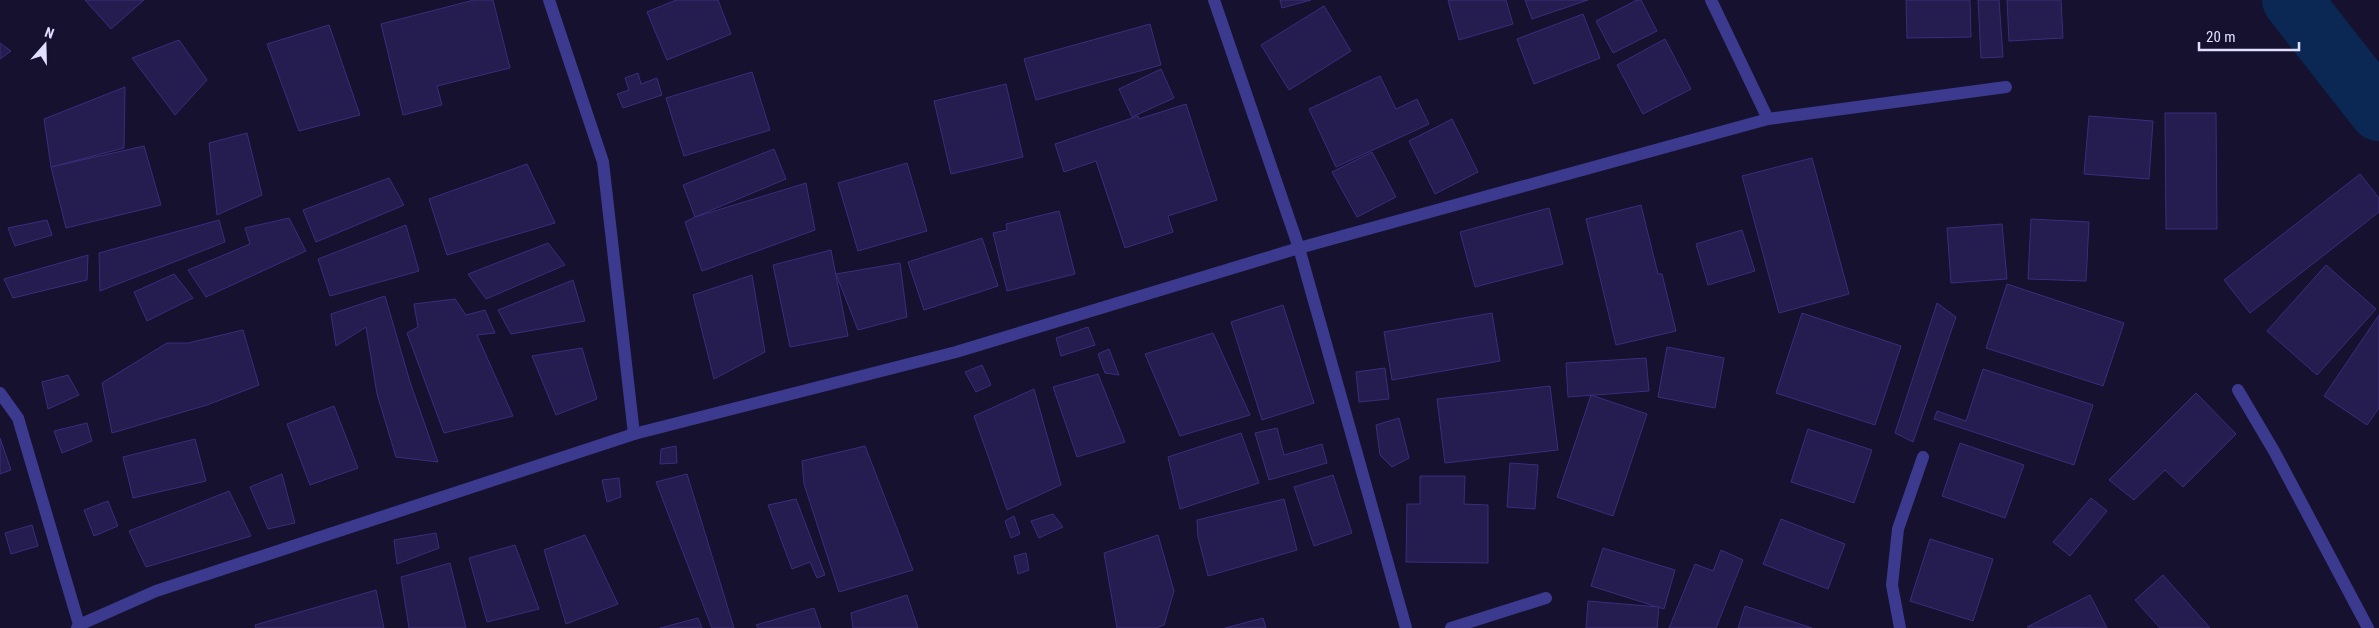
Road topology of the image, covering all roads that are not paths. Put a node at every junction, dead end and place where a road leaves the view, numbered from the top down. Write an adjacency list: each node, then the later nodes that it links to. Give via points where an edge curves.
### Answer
1 (549, 0): 9 (street, via 603,162)
2 (1214, 0): 6 (street)
3 (1711, 0): 5 (street)
4 (2006, 87): 5 (street)
5 (1768, 119): 6 (street)
6 (1299, 248): 9 (street, via 956,352); 13 (street)
7 (2238, 390): 16 (street)
8 (0, 392): 12 (street, via 18,418)
9 (634, 434): 12 (street, via 156,591)
10 (1923, 457): 15 (street, via 1898,529 1892,585)
11 (1546, 598): 14 (street)
12 (79, 627)
13 (1406, 628)
14 (1451, 628)
15 (1900, 628)
16 (2368, 628)

